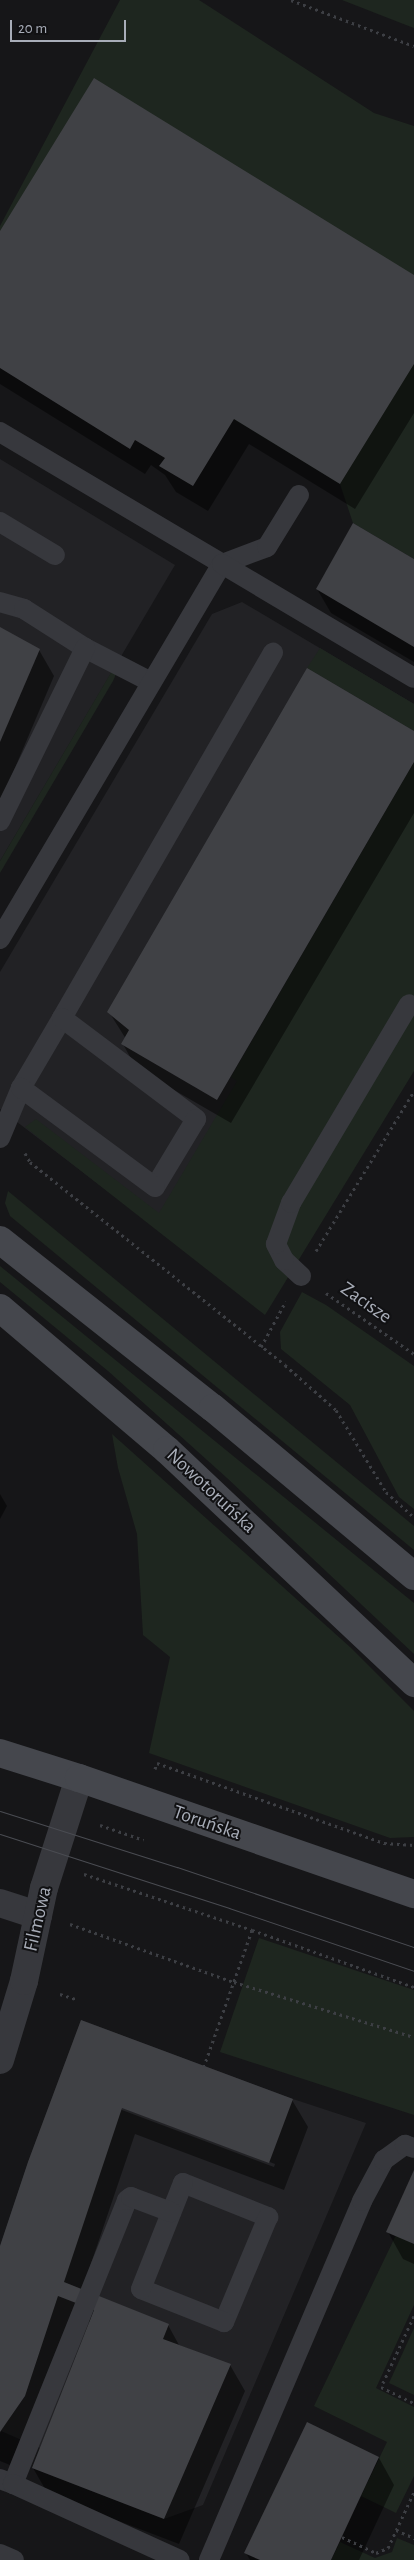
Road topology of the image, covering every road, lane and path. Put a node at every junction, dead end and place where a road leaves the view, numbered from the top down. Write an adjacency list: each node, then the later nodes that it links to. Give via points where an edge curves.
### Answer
1 (290, 0): 2 (path)
2 (414, 46)
3 (0, 432): 7 (lane)
4 (299, 495): 7 (lane, via 267,547)
5 (0, 522): 6 (lane)
6 (55, 555)
7 (222, 564): 11 (lane); 12 (lane)
8 (0, 602): 9 (lane, via 24,609)
9 (85, 648): 12 (lane); 13 (lane)
10 (273, 652): 16 (lane)
11 (414, 678)
12 (151, 682): 14 (lane)
13 (0, 821)
14 (0, 939)
15 (409, 1004): 21 (lane, via 291,1202 276,1244 284,1260)
16 (62, 1018): 17 (lane); 17 (lane, via 196,1119 155,1188)
17 (21, 1088): 19 (lane)
18 (414, 1091): 21 (path)
19 (2, 1132): 23 (path, via 17,1136 30,1162)
20 (0, 1240): 26 (main road, via 213,1408)
21 (301, 1276): 23 (path); 24 (path, Zacisze)
22 (0, 1308): 27 (main road, Nowotoruńska, via 167,1450)
23 (260, 1347): 25 (path, via 336,1410 386,1492)
24 (414, 1354)
25 (414, 1517)
26 (414, 1576)
27 (414, 1683)
28 (0, 1753): 29 (main road, Toruńska)
29 (78, 1778): 33 (main road, Toruńska); 35 (street, Filmowa)
30 (98, 1831): 31 (path, via 100,1825)
31 (131, 1835)
32 (85, 1870): 36 (path, via 84,1874)
33 (414, 1894)
34 (0, 1903): 35 (street)
35 (38, 1915): 37 (path); 42 (street, Filmowa, via 24,1981)
36 (252, 1930): 37 (path); 38 (path)
37 (234, 1982): 41 (path); 43 (path)
38 (414, 1987)
39 (60, 1994): 40 (path)
40 (75, 1999)
41 (414, 2037)
42 (0, 2060)
43 (204, 2066)
44 (414, 2148): 56 (lane, via 406,2145 384,2160 362,2201)
45 (171, 2212): 45 (lane, via 183,2183 268,2217 224,2322 141,2289); 48 (lane, via 131,2197 124,2205)
46 (414, 2316): 47 (path, via 381,2387)
47 (414, 2403)
48 (7, 2482): 55 (lane)
49 (414, 2492): 50 (path)
50 (396, 2530): 51 (path, via 388,2548 376,2553); 52 (path)
51 (342, 2537)
52 (414, 2538)
53 (0, 2554): 54 (lane)
54 (14, 2560)
55 (180, 2560)
56 (209, 2560)

